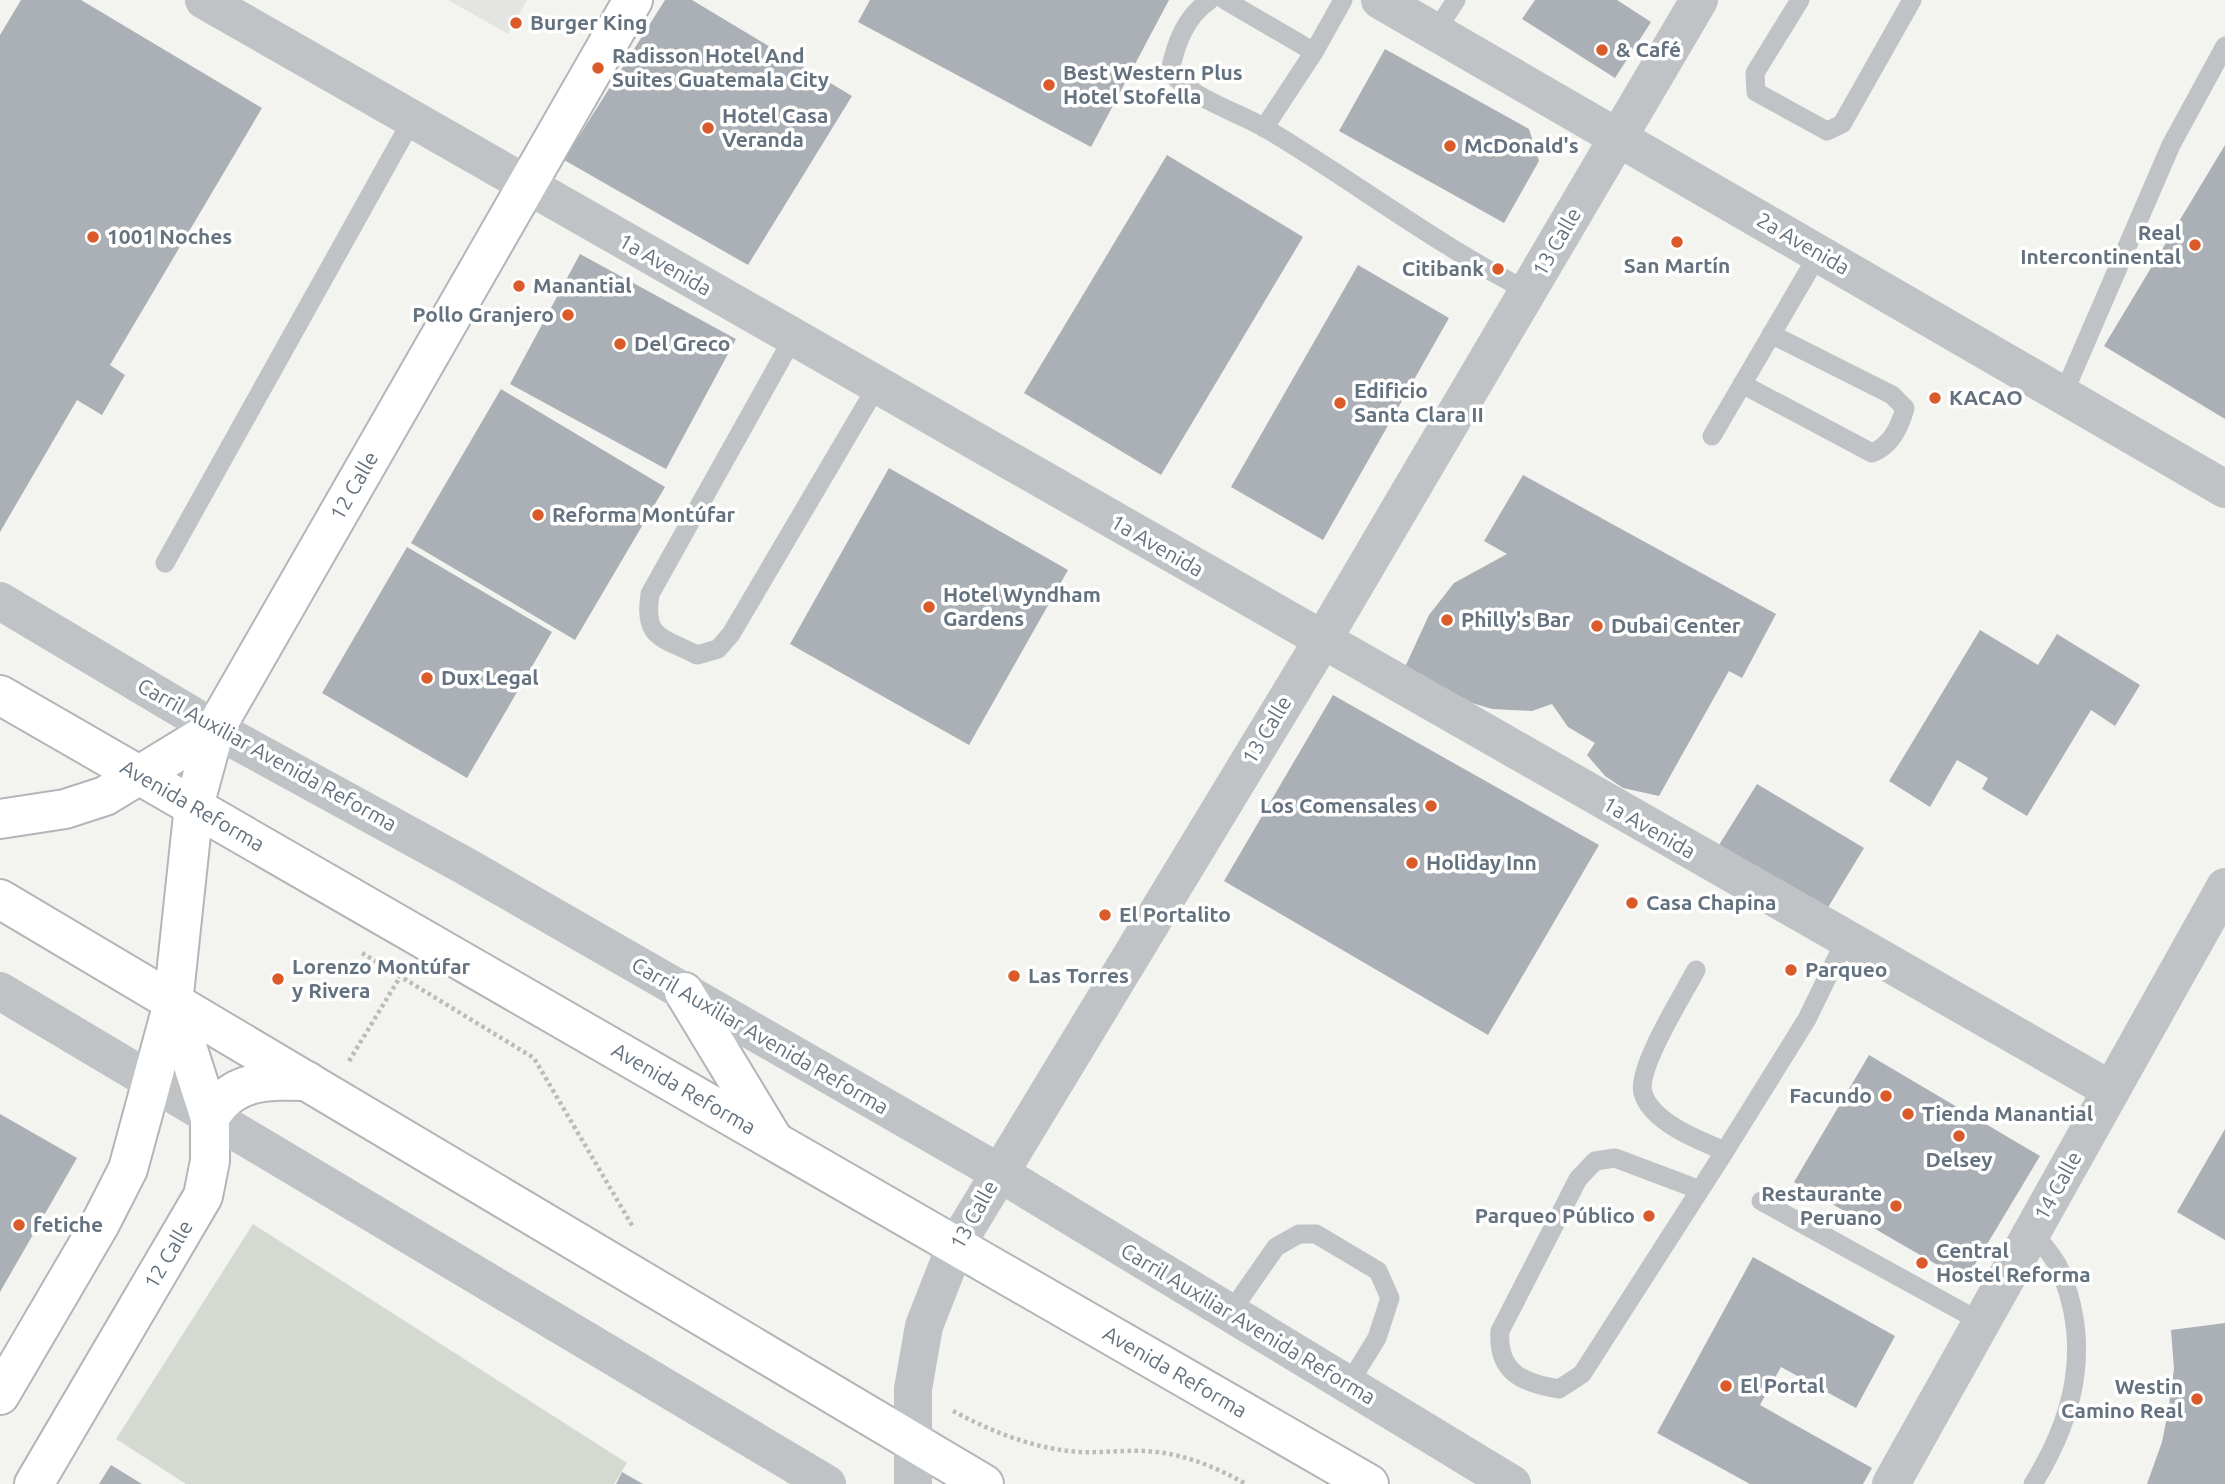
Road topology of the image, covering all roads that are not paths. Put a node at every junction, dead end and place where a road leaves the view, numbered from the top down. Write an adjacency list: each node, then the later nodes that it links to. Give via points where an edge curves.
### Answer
1 (204, 0): 13 (street, 1a Avenida)
2 (633, 0): 16 (main road, 12 Calle)
3 (1210, 0): 14 (lane, via 1196,9 1177,42 1170,71 1182,86)
4 (1226, 0): 12 (lane)
5 (1343, 0): 12 (lane)
6 (1380, 0): 10 (street, 2a Avenida)
7 (1699, 0): 15 (street, 13 Calle)
8 (1800, 0): 9 (lane, via 1753,83 1756,92 1827,131 1842,124)
9 (1912, 0)
10 (1446, 16): 15 (street, 2a Avenida)
11 (2225, 46): 23 (lane, via 2171,145)
12 (1314, 52): 14 (lane)
13 (412, 120): 16 (street, 1a Avenida); 26 (lane)
14 (1264, 128): 18 (lane, via 1471,262)
15 (1619, 136): 17 (street, 2a Avenida); 18 (street, 13 Calle)
16 (524, 185): 20 (street, 1a Avenida); 30 (main road, 12 Calle)
17 (1819, 253): 19 (lane); 23 (street, 2a Avenida)
18 (1528, 291): 28 (street, 13 Calle)
19 (1771, 334): 21 (lane); 21 (lane, via 1892,395 1905,408 1902,422 1884,448 1872,453)
20 (793, 338): 22 (street, 1a Avenida); 22 (lane, via 650,594 647,617 653,632 697,655 718,649)
21 (1742, 384): 24 (lane)
22 (877, 386): 28 (street, 1a Avenida)
23 (2063, 395): 25 (street, 2a Avenida)
24 (1712, 436)
25 (2225, 489)
26 (165, 563)
27 (0, 601): 30 (street, Carril Auxiliar Avenida Reforma)
28 (1322, 641): 36 (street, 1a Avenida); 47 (street, 13 Calle)
29 (0, 695): 31 (main road, Avenida Reforma)
30 (215, 729): 31 (main road); 32 (main road, 12 Calle); 39 (street, Carril Auxiliar Avenida Reforma)
31 (139, 776): 32 (main road, Avenida Reforma); 33 (main road, via 105,796 65,809)
32 (194, 807): 40 (main road, 12 Calle); 45 (main road, Avenida Reforma)
33 (0, 819)
34 (2225, 887): 43 (street, 14 Calle)
35 (0, 899): 40 (main road)
36 (1845, 941): 43 (street, 1a Avenida); 46 (lane, via 1807,1019)
37 (1696, 970): 46 (lane, via 1645,1072 1643,1093 1653,1110 1688,1136)
38 (0, 991): 42 (street)
39 (684, 992): 45 (main road); 47 (street, Carril Auxiliar Avenida Reforma)
40 (173, 1003): 41 (main road); 42 (main road, 12 Calle); 44 (main road, 12 Calle)
41 (307, 1081): 44 (main road, via 266,1080 239,1087 219,1101); 56 (main road)
42 (152, 1082): 44 (street); 55 (main road, 12 Calle, via 128,1169)
43 (2111, 1090): 50 (street, 14 Calle)
44 (210, 1118): 57 (main road, 12 Calle, via 210,1161 203,1196); 58 (street)
45 (774, 1141): 51 (main road, Avenida Reforma)
46 (1725, 1152): 48 (lane)
47 (998, 1172): 51 (street, 13 Calle); 52 (street, Carril Auxiliar Avenida Reforma)
48 (1700, 1190): 48 (lane, via 1582,1374 1559,1389 1523,1379 1506,1366 1499,1350 1500,1331 1578,1179 1594,1161 1615,1158)
49 (1761, 1201): 53 (lane)
50 (2032, 1231): 53 (street, 14 Calle); 64 (lane, via 2059,1268 2070,1301 2078,1357 2074,1393)
51 (955, 1247): 56 (street, 13 Calle, via 924,1326 913,1390); 61 (main road, Avenida Reforma)
52 (1230, 1313): 54 (street, Carril Auxiliar Avenida Reforma); 54 (lane, via 1276,1247 1299,1234 1316,1234 1378,1271 1390,1298 1377,1338)
53 (1981, 1322): 63 (street, 14 Calle)
54 (1348, 1385): 62 (street, Carril Auxiliar Avenida Reforma)
55 (0, 1395)
56 (911, 1440): 59 (street, 13 Calle); 60 (main road)
57 (34, 1484)
58 (827, 1484)
59 (913, 1484)
60 (984, 1484)
61 (1369, 1484)
62 (1511, 1484)
63 (1891, 1484)
64 (2033, 1484)

